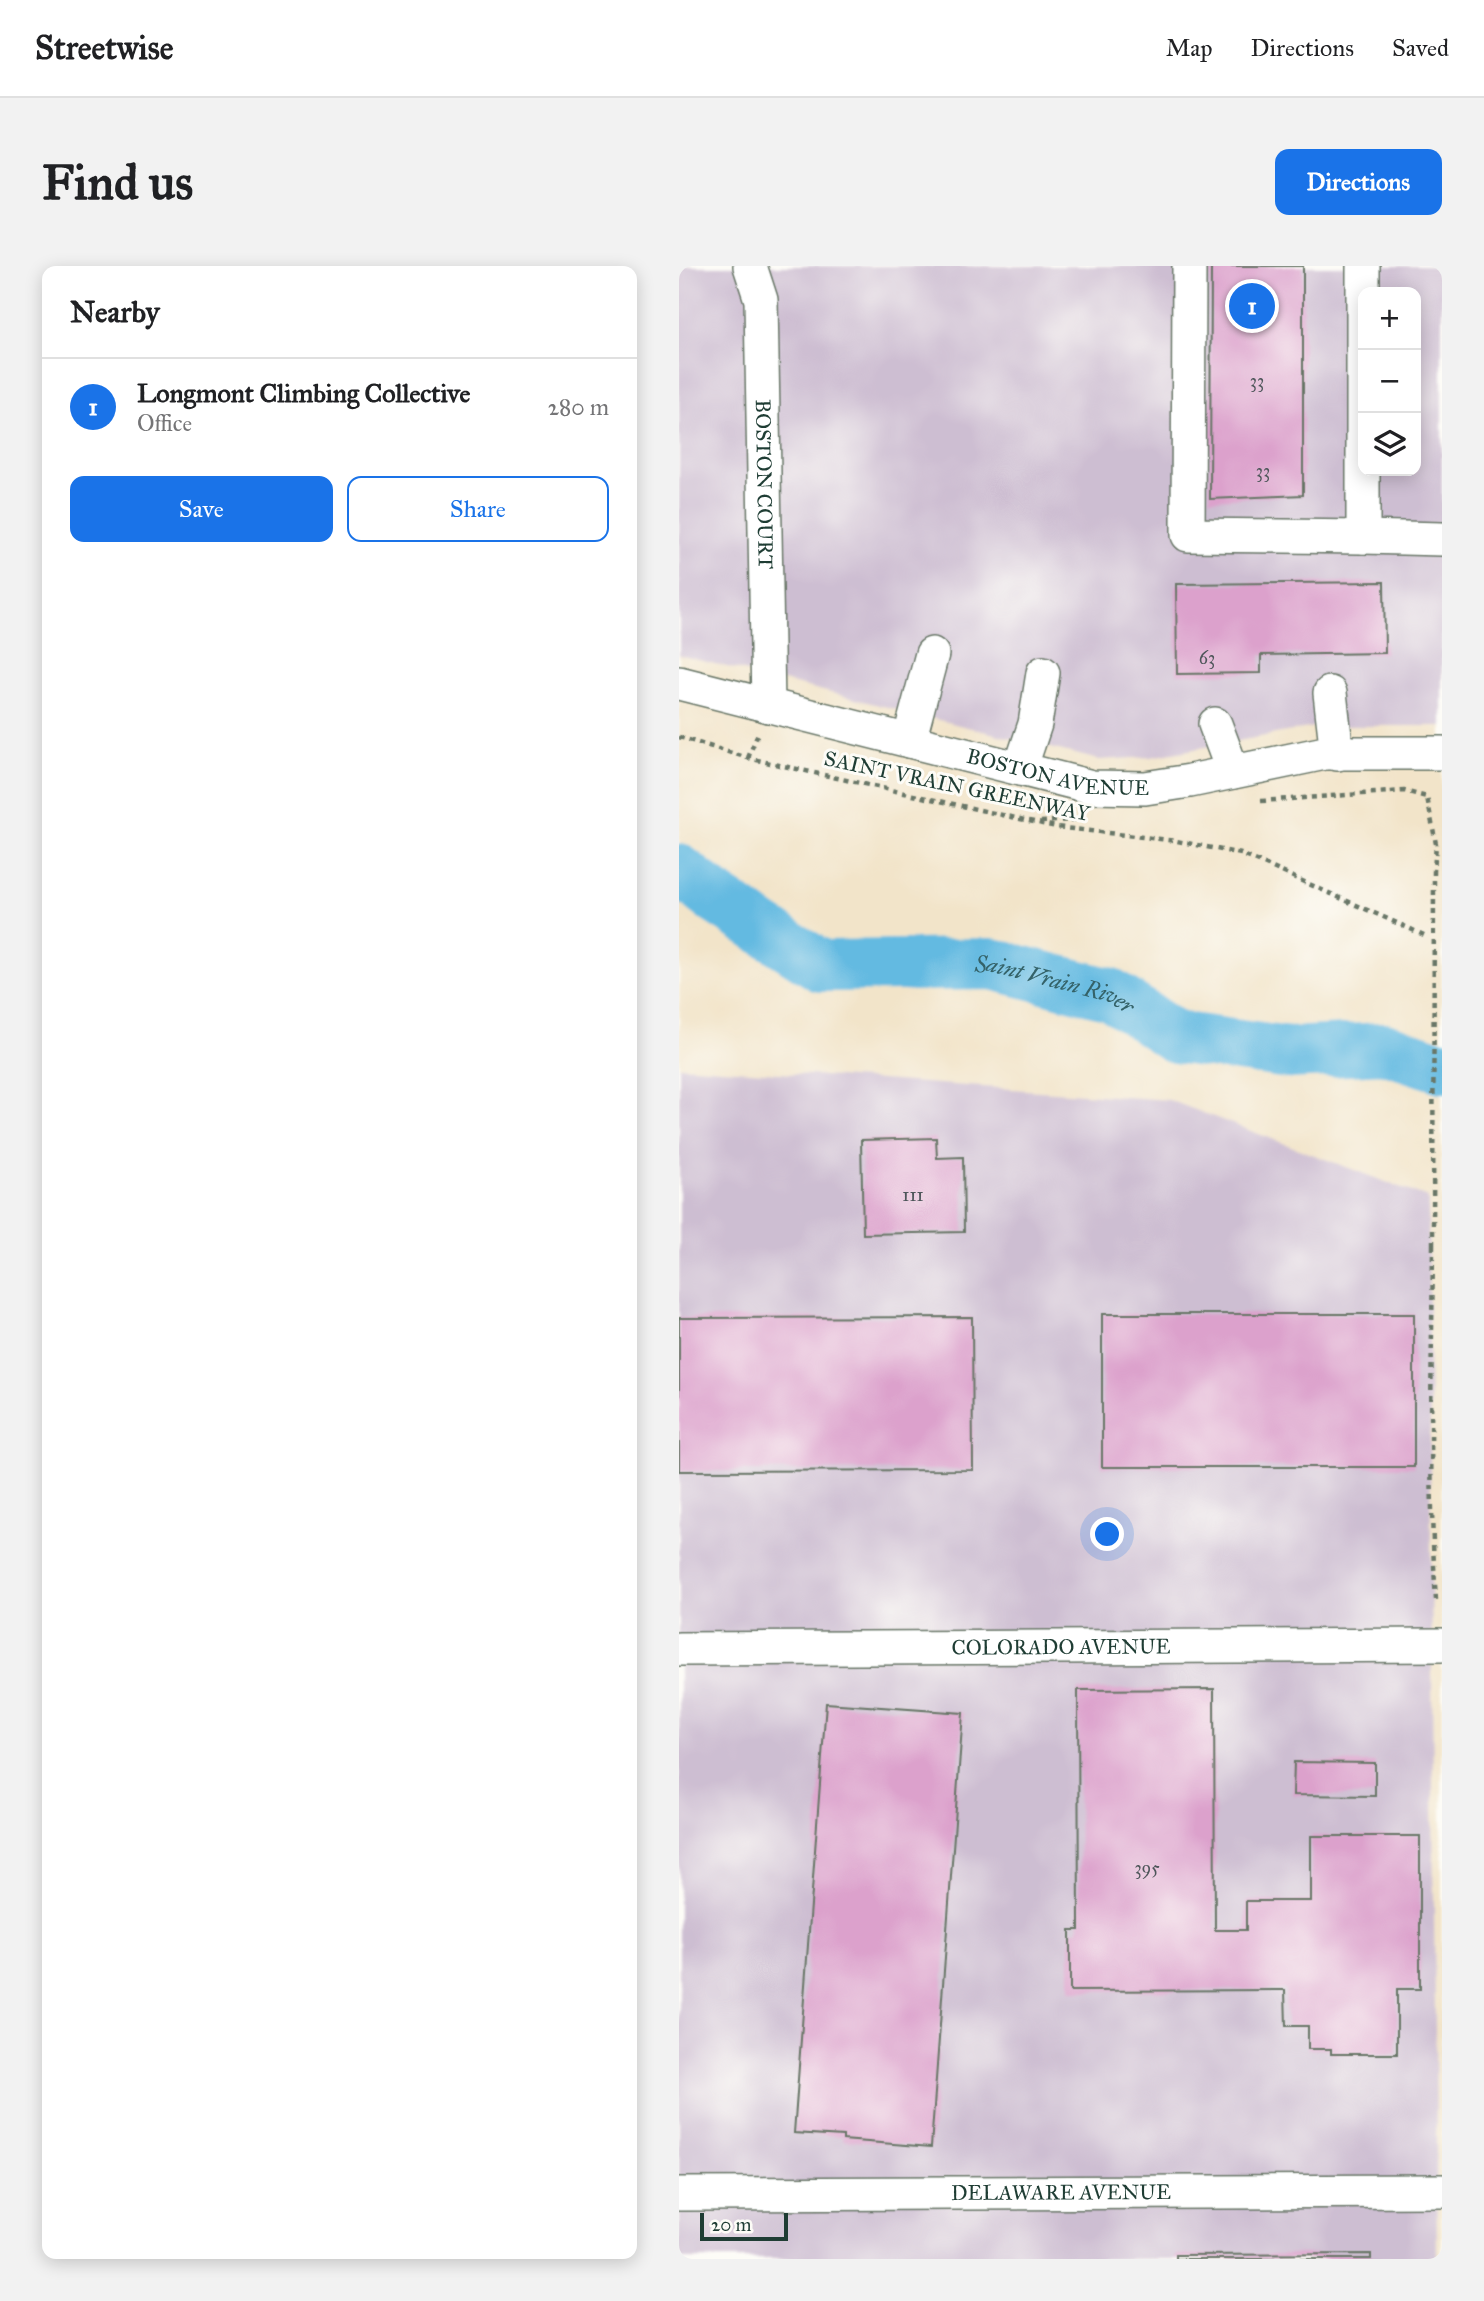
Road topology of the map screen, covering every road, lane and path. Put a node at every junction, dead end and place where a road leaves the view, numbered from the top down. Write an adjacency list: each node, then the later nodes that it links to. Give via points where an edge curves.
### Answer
1 (750, 266): 10 (street, BOSTON COURT, via 761,300)
2 (1189, 266): 4 (street, via 1188,535)
3 (1363, 266): 4 (street)
4 (1363, 537): 5 (street)
5 (1442, 539)
6 (932, 654): 13 (street)
7 (1043, 673): 16 (street, via 1035,724)
8 (679, 683): 10 (street, BOSTON AVENUE)
9 (1330, 694): 15 (street)
10 (768, 706): 13 (street, BOSTON AVENUE)
11 (1216, 724): 17 (street)
12 (679, 737): 20 (path, SAINT VRAIN GREENWAY, via 748,758)
13 (909, 741): 16 (street, BOSTON AVENUE)
14 (1442, 753): 15 (street, BOSTON AVENUE)
15 (1337, 754): 17 (street, BOSTON AVENUE)
16 (1020, 769): 17 (street, BOSTON AVENUE, via 1092,787 1145,788)
17 (1233, 772)
18 (1255, 802): 22 (path, bridge, via 1404,791 1427,797 1436,844 1431,1444)
19 (1097, 818): 20 (path)
20 (1033, 822): 21 (path, SAINT VRAIN GREENWAY, via 1241,854)
21 (1424, 935)
22 (1436, 1600)
23 (1442, 1645): 24 (street, COLORADO AVENUE)
24 (679, 1649)
25 (1442, 2191): 26 (street, DELAWARE AVENUE)
26 (679, 2194)

